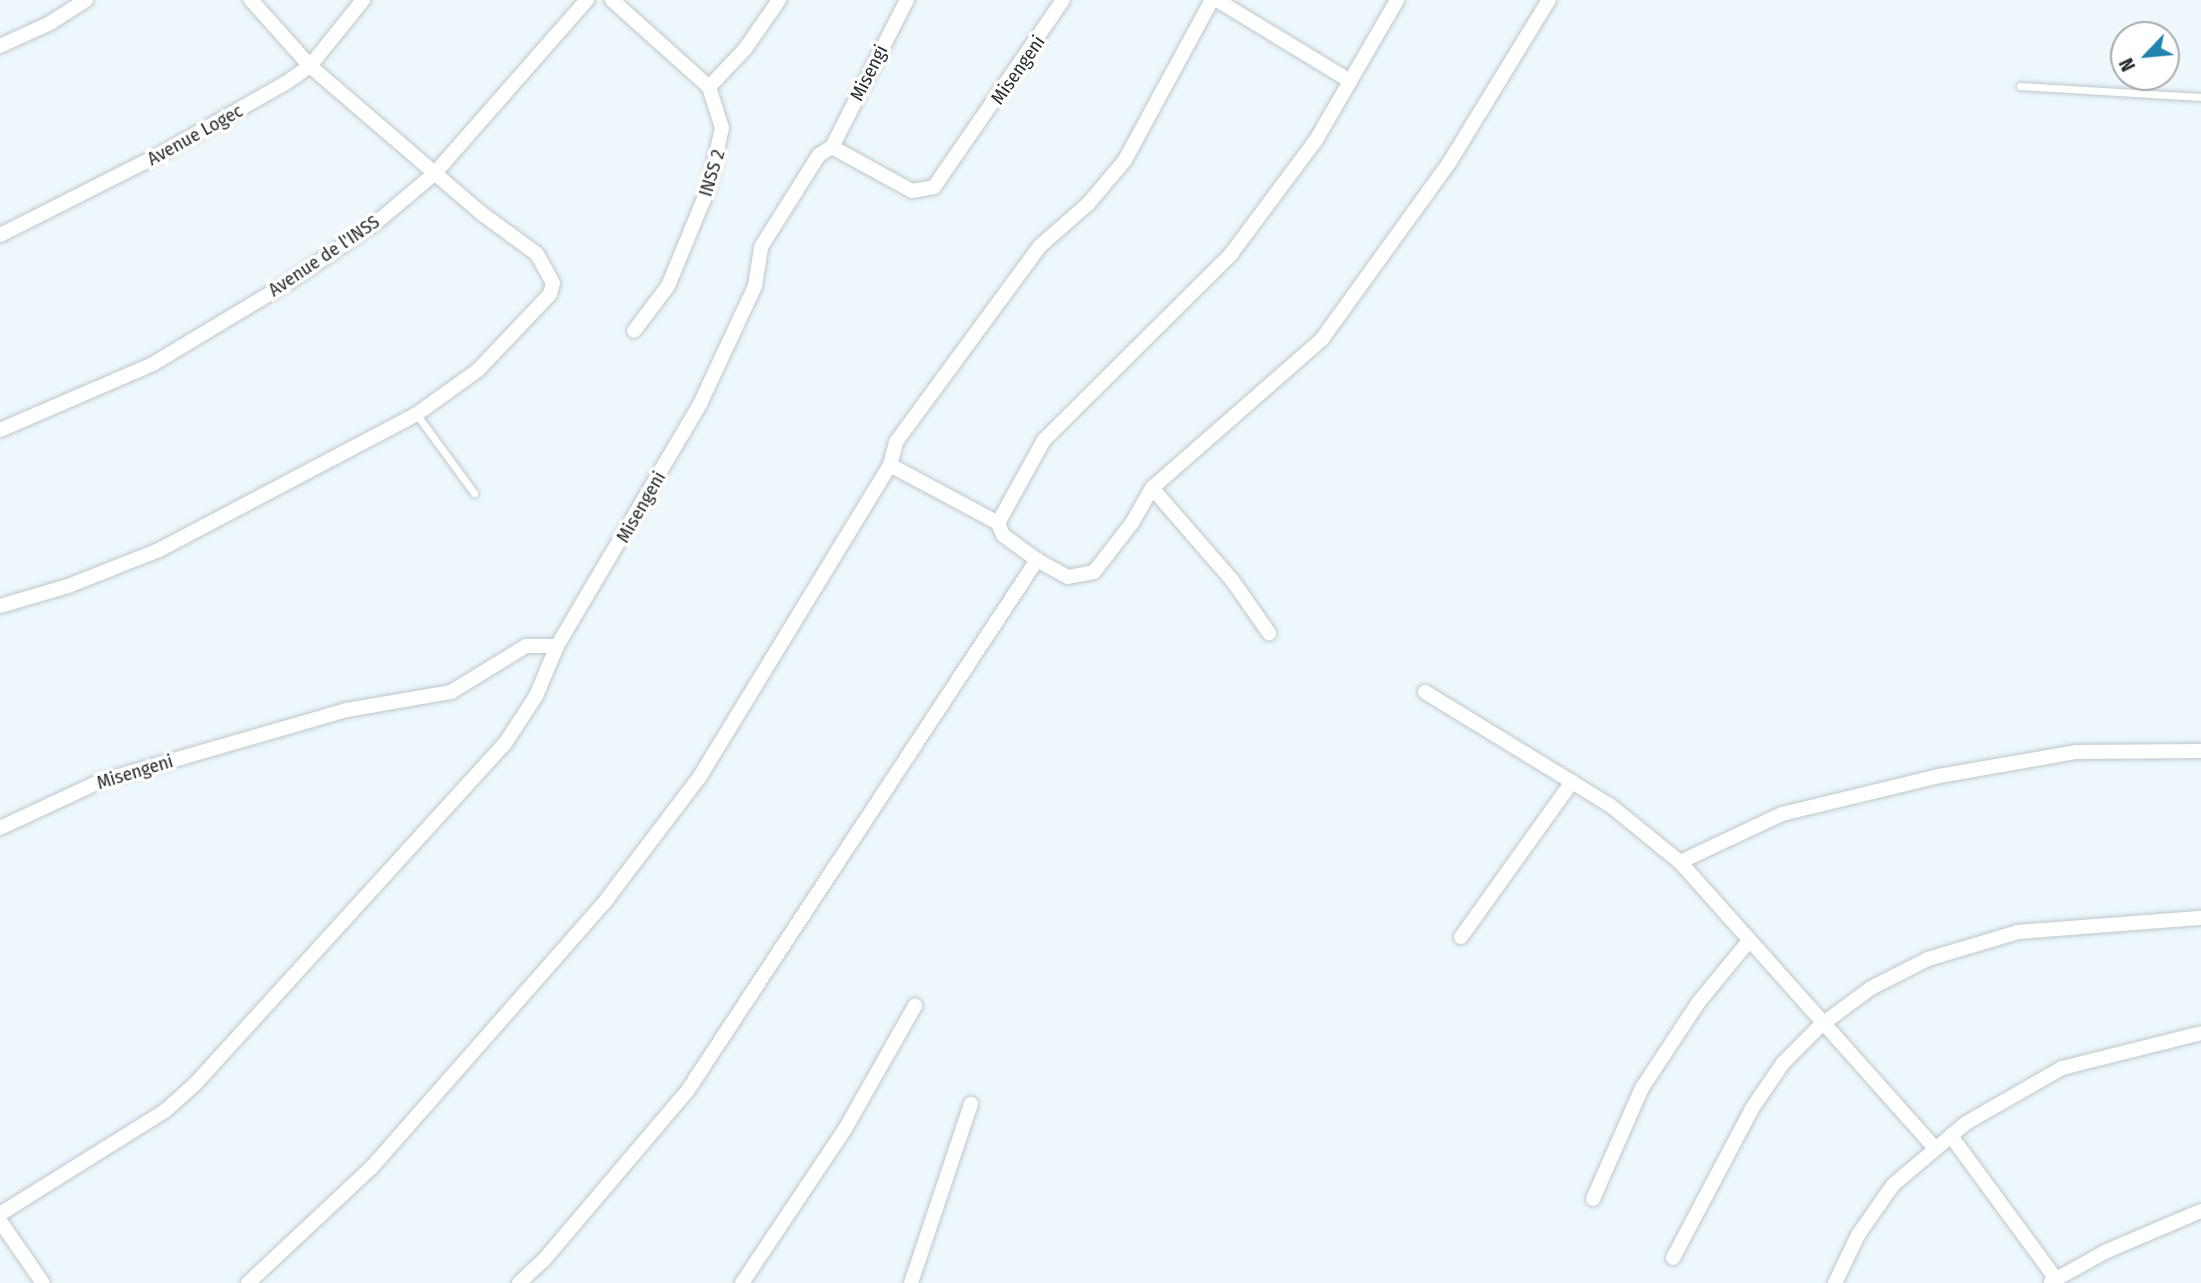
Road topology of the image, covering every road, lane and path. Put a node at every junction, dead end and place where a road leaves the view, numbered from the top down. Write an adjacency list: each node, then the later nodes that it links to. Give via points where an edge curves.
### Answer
1 (86, 0): 12 (street)
2 (251, 0): 13 (street)
3 (363, 0): 13 (street, Avenue Logec)
4 (587, 0): 19 (street, Avenue de l'INSS)
5 (612, 0): 16 (street, INSS 2)
6 (779, 0): 16 (street, via 745,48)
7 (907, 0): 18 (street, Misengi)
8 (1063, 0): 18 (street, Misengeni, via 934,187 912,191)
9 (1214, 0): 14 (street); 24 (street, via 1125,160 1088,204 1040,246 896,442)
10 (1397, 0): 14 (street)
11 (1549, 0): 25 (street, via 1449,163 1322,339)
12 (0, 46)
13 (310, 66): 19 (street); 20 (street, Avenue Logec, via 164,152)
14 (1350, 81): 27 (street, via 1316,140 1231,254 1052,428)
15 (2020, 86): 17 (lane)
16 (709, 87): 21 (street, INSS 2, via 722,128 708,189 668,286)
17 (2201, 97)
18 (832, 147): 31 (street, Misengeni, via 819,155 768,232 755,286 700,404)
19 (434, 174): 22 (street, via 537,254 553,283 540,308 478,370); 23 (street, Avenue de l'INSS, via 377,222 303,273 153,364)
20 (0, 235)
21 (634, 331)
22 (416, 414): 26 (lane); 29 (street, via 159,550 68,586)
23 (0, 430)
24 (890, 465): 27 (street); 53 (street, via 699,778 607,899 372,1168)
25 (1152, 488): 28 (street, via 1094,572 1068,577); 30 (street, via 1232,580)
26 (474, 493)
27 (998, 523): 28 (street, via 1003,535)
28 (1037, 560): 54 (street, via 688,1090 543,1261)
29 (0, 606)
30 (1269, 633)
31 (557, 646): 35 (street, Misengeni, via 526,646 451,692 346,710 101,781); 48 (street, via 536,696 504,745 195,1084 164,1111)
32 (1425, 692): 34 (street)
33 (2201, 751): 36 (street, via 2077,752 1939,775 1782,814)
34 (1572, 782): 36 (street, via 1643,829); 38 (street)
35 (0, 828)
36 (1680, 862): 39 (street)
37 (2201, 918): 41 (street, via 2018,932 1980,942 1928,959 1871,988)
38 (1461, 937)
39 (1749, 941): 41 (street); 46 (street, via 1698,1003 1642,1088)
40 (915, 1006): 55 (street, via 845,1129)
41 (1821, 1025): 45 (street); 50 (street, via 1783,1063 1753,1107)
42 (2201, 1033): 44 (street, via 2062,1068)
43 (971, 1104): 56 (street)
44 (1951, 1136): 45 (street); 51 (street)
45 (1935, 1148): 57 (street, via 1893,1185 1858,1235)
46 (1594, 1199)
47 (2201, 1211): 51 (street, via 2107,1251)
48 (0, 1214)
49 (0, 1222): 52 (street)
50 (1673, 1258)
51 (2053, 1281)
52 (43, 1283)
53 (248, 1283)
54 (519, 1283)
55 (741, 1283)
56 (911, 1283)
57 (1835, 1283)

